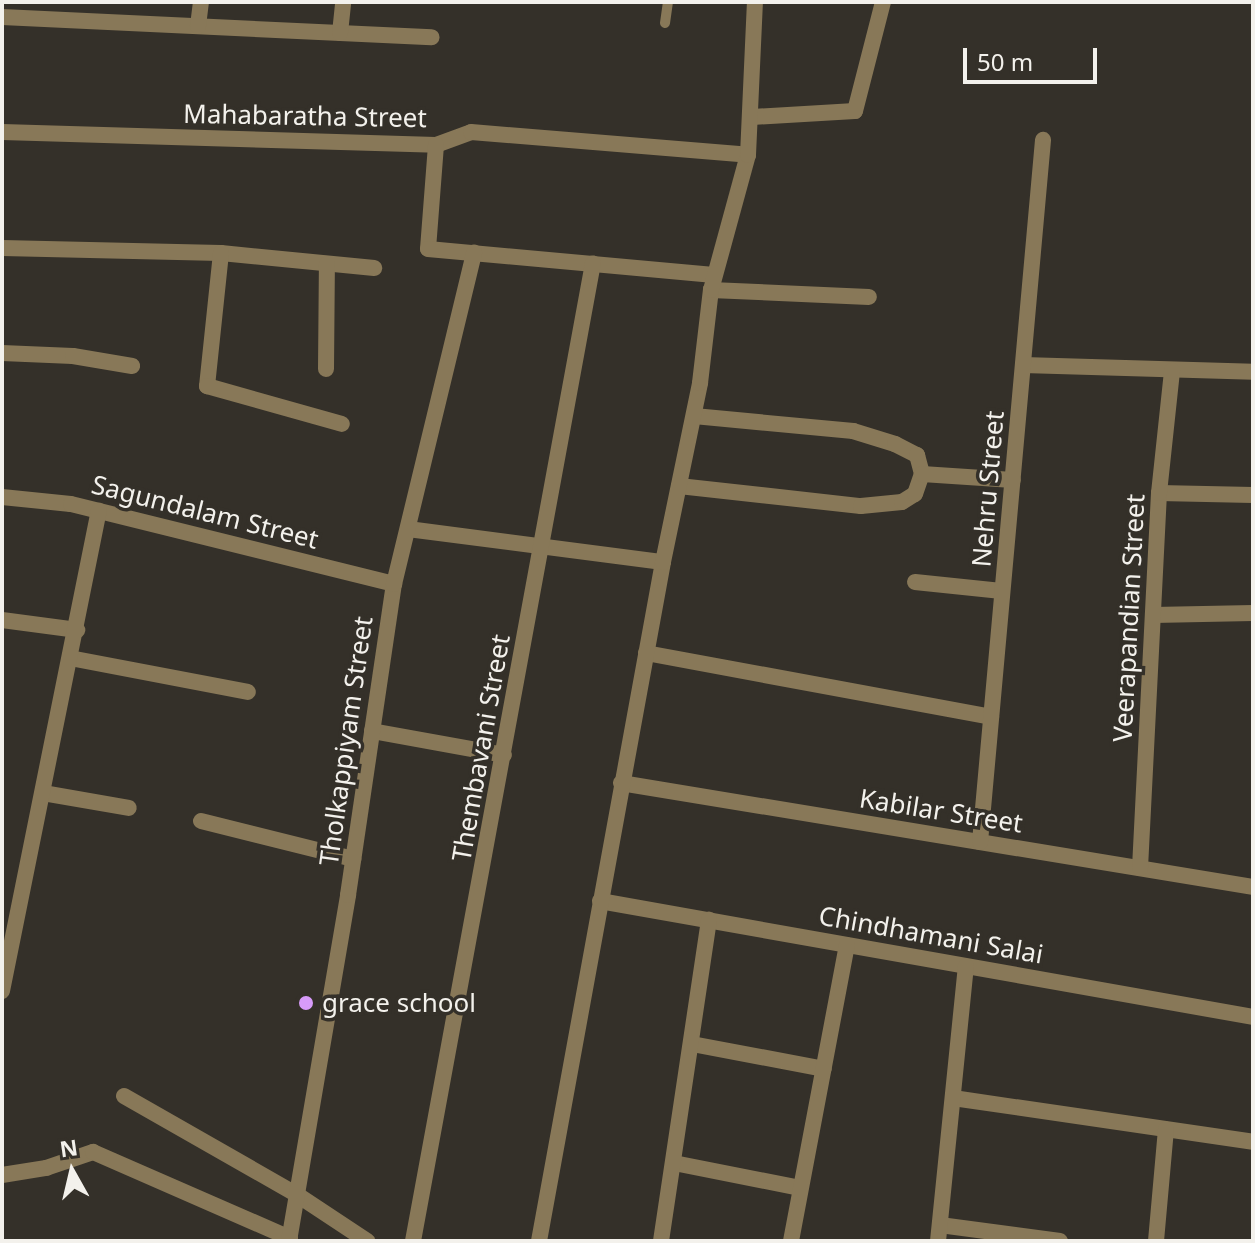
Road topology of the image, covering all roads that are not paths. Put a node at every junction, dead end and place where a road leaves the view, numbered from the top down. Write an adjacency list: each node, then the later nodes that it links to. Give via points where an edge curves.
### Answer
1 (201, 2): 8 (street)
2 (343, 2): 9 (street)
3 (668, 2): 7 (lane)
4 (755, 2): 11 (street)
5 (883, 2): 11 (street, via 855,111)
6 (2, 17): 8 (street)
7 (665, 23)
8 (198, 26): 9 (street)
9 (340, 33): 10 (street)
10 (432, 37)
11 (752, 117): 15 (street)
12 (2, 132): 14 (street, Mahabaratha Street)
13 (1043, 140): 25 (street, Nehru Street)
14 (436, 145): 15 (street, Mahabaratha Street, via 471,132); 18 (street, via 428,249)
15 (748, 155): 22 (street)
16 (2, 248): 17 (street)
17 (221, 253): 20 (street); 31 (street, via 207,386)
18 (474, 253): 19 (street); 39 (street, Tholkappiyam Street)
19 (593, 263): 22 (street); 40 (street, Thembavani Street)
20 (327, 264): 21 (street); 27 (street)
21 (374, 268)
22 (712, 283): 23 (street); 30 (street)
23 (869, 297)
24 (2, 353): 26 (street, via 73,356)
25 (1023, 365): 28 (street); 33 (street, Nehru Street)
26 (132, 366)
27 (326, 369)
28 (1172, 371): 29 (street); 35 (street, Veerapandian Street)
29 (1253, 372)
30 (694, 416): 32 (street, via 853,431 917,455); 34 (street)
31 (342, 424)
32 (922, 474): 33 (street); 34 (street, via 915,494 902,502 861,506)
33 (1013, 480): 44 (street, Nehru Street)
34 (679, 486): 41 (street)
35 (1159, 493): 36 (street); 46 (street, Veerapandian Street)
36 (1253, 495)
37 (2, 497): 38 (street, Sagundalam Street)
38 (99, 511): 43 (street, Sagundalam Street); 48 (street)
39 (408, 529): 40 (street); 43 (street, Tholkappiyam Street)
40 (543, 546): 41 (street); 54 (street, Thembavani Street)
41 (663, 562): 49 (street)
42 (915, 582): 44 (street)
43 (394, 584): 53 (street, Tholkappiyam Street)
44 (1002, 591): 52 (street, Nehru Street)
45 (1253, 613): 46 (street)
46 (1153, 615): 61 (street, Veerapandian Street)
47 (2, 620): 48 (street)
48 (77, 630): 50 (street)
49 (646, 653): 52 (street); 55 (street)
50 (70, 658): 51 (street); 56 (street)
51 (248, 692)
52 (991, 717): 59 (street, Nehru Street)
53 (372, 731): 54 (street); 60 (street, Tholkappiyam Street)
54 (504, 755): 82 (street, Thembavani Street)
55 (621, 783): 59 (street, Kabilar Street); 63 (street)
56 (43, 793): 57 (street); 67 (street)
57 (129, 808)
58 (201, 821): 60 (street)
59 (980, 842): 61 (street, Kabilar Street)
60 (353, 859): 78 (street, Tholkappiyam Street)
61 (1140, 868): 62 (street, Kabilar Street)
62 (1253, 887)
63 (600, 901): 64 (street, Chindhamani Salai); 83 (street)
64 (709, 920): 65 (street, Chindhamani Salai); 69 (street)
65 (847, 945): 66 (street, Chindhamani Salai); 70 (street)
66 (966, 966): 68 (street, Chindhamani Salai); 72 (street)
67 (2, 991)
68 (1253, 1017)
69 (692, 1044): 70 (street); 75 (street)
70 (824, 1069): 77 (street)
71 (124, 1096): 78 (street)
72 (953, 1098): 73 (street); 79 (street)
73 (1166, 1129): 74 (street); 87 (street)
74 (1253, 1142)
75 (674, 1163): 77 (street); 84 (street)
76 (2, 1175): 80 (street, via 93,1152)
77 (800, 1188): 85 (street)
78 (299, 1196): 80 (street, Tholkappiyam Street); 81 (street)
79 (939, 1233): 86 (street)
80 (289, 1240)
81 (367, 1241)
82 (413, 1241)
83 (539, 1241)
84 (661, 1241)
85 (791, 1241)
86 (1060, 1241)
87 (1156, 1241)

